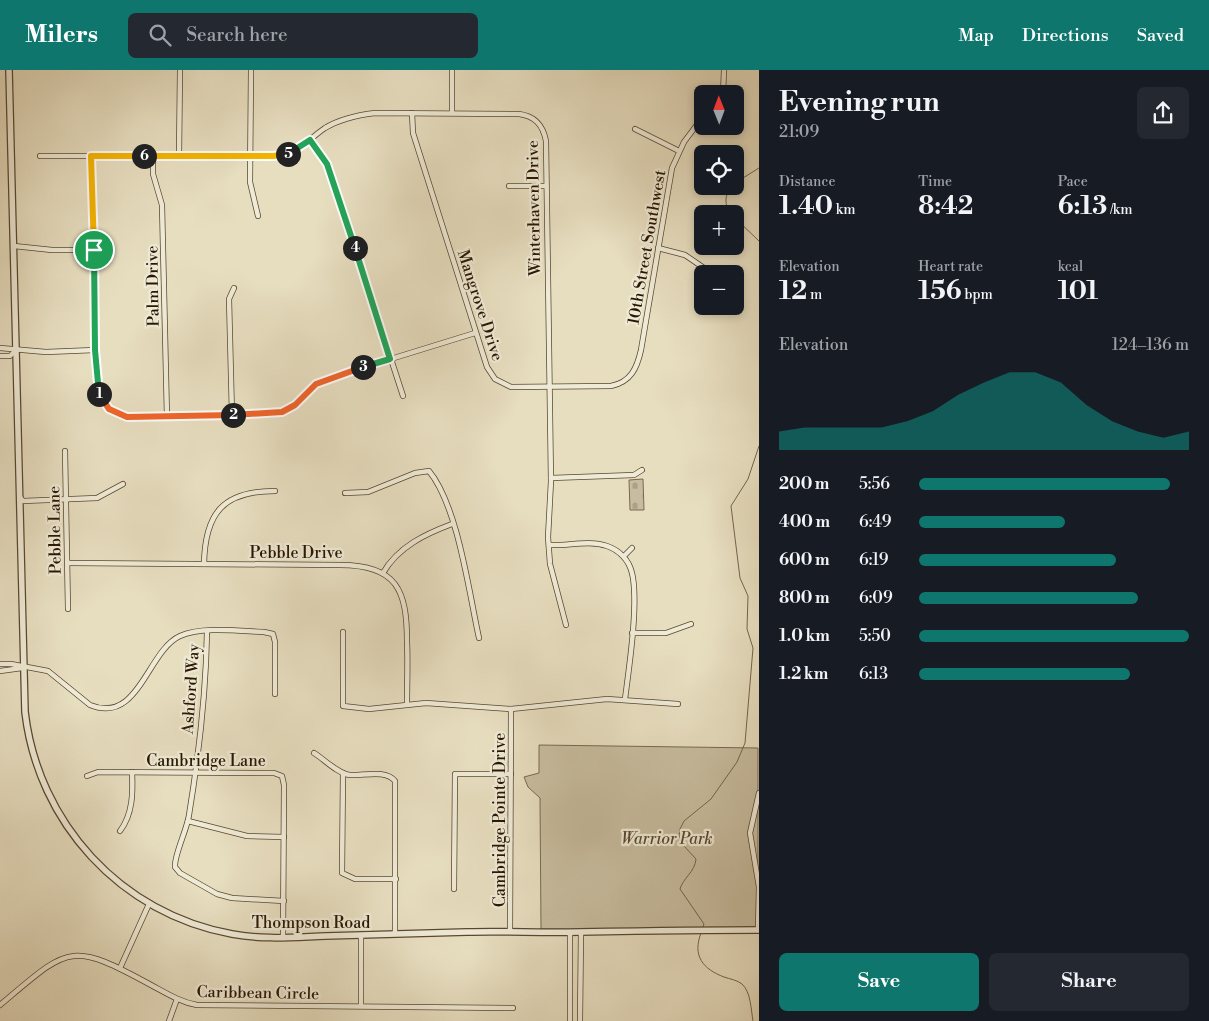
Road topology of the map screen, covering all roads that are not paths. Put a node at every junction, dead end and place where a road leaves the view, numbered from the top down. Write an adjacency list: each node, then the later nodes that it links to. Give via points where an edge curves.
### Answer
1 (9, 70): 21 (street, Thompson Road)
2 (180, 70): 16 (street)
3 (251, 70): 17 (street)
4 (452, 70): 8 (street)
5 (724, 70): 6 (street)
6 (723, 85)
7 (412, 113): 8 (street, Winterhaven Drive); 11 (street, Winterhaven Drive, via 375,113 354,117 329,126); 26 (street, Mangrove Drive, via 413,133)
8 (452, 113): 19 (street, Winterhaven Drive, via 519,114 535,120 546,141)
9 (694, 128): 12 (street, 10th Street Southwest)
10 (634, 129): 12 (street)
11 (310, 140): 17 (street, Winterhaven Drive, via 302,148 287,154); 31 (street, via 330,171)
12 (679, 151): 22 (street, 10th Street Southwest, via 670,177)
13 (40, 156): 14 (street, Winterhaven Drive)
14 (91, 156): 15 (street, Winterhaven Drive); 23 (street)
15 (152, 156): 16 (street, Winterhaven Drive); 36 (street, Palm Drive, via 153,174 162,205)
16 (179, 156): 17 (street, Winterhaven Drive)
17 (249, 156): 20 (street, via 251,194)
18 (509, 186): 19 (street)
19 (546, 186): 33 (street, Winterhaven Drive)
20 (258, 216)
21 (14, 246): 23 (street); 28 (street, Thompson Road)
22 (658, 248): 24 (street, via 685,255); 32 (street, 10th Street Southwest)
23 (94, 250): 29 (street)
24 (700, 265)
25 (234, 288): 35 (street, via 229,305)
26 (475, 332): 31 (street); 33 (street, Mangrove Drive, via 487,367 499,382 511,387)
27 (0, 348): 28 (street)
28 (16, 350): 29 (street); 30 (street, via 10,356); 43 (street, Thompson Road)
29 (95, 350): 36 (street, via 98,391 109,409 127,417)
30 (0, 356)
31 (390, 359): 34 (street); 35 (street, via 326,379 312,386 291,408 282,412)
32 (639, 359): 33 (street, Mangrove Drive, via 630,377 619,384)
33 (549, 387): 39 (street, Winterhaven Drive)
34 (403, 396)
35 (232, 415): 36 (street)
36 (167, 417)
37 (65, 451): 44 (street, Pebble Lane)
38 (642, 470): 39 (street, via 634,475)
39 (551, 478): 46 (street, Winterhaven Drive)
40 (123, 484): 44 (street, via 100,498)
41 (275, 491): 50 (street, via 240,494 218,510 206,534)
42 (345, 493): 45 (street, via 368,492 415,472 429,471 440,490)
43 (19, 496): 44 (street, via 23,501); 60 (street, Thompson Road)
44 (67, 500): 49 (street, Pebble Lane)
45 (452, 524): 51 (street, via 409,545 394,557); 58 (street)
46 (549, 545): 48 (street, via 600,544); 54 (street, Winterhaven Drive, via 550,564)
47 (632, 548): 48 (street)
48 (624, 556): 57 (street, via 633,578)
49 (68, 563): 50 (street, Pebble Drive); 52 (street, Pebble Lane)
50 (204, 564): 51 (street, Pebble Drive, via 354,565)
51 (383, 573): 64 (street, via 398,588 407,613)
52 (68, 609)
53 (691, 624): 57 (street, via 666,633)
54 (566, 625)
55 (207, 632): 60 (street, via 191,632 172,641 134,695 112,707 90,705 48,671); 62 (street, via 273,634); 69 (street, Ashford Way, via 205,694)
56 (343, 632): 64 (street, via 343,706 369,709)
57 (632, 633): 63 (street)
58 (479, 638)
59 (0, 664): 60 (street)
60 (23, 667): 61 (street); 80 (street, Thompson Road, via 26,725 34,759 50,798 69,830 92,858 116,881)
61 (0, 671)
62 (275, 694)
63 (625, 700): 65 (street); 66 (street, via 592,699)
64 (407, 704): 66 (street)
65 (678, 704)
66 (512, 710): 71 (street, Cambridge Pointe Drive)
67 (314, 753): 70 (street)
68 (132, 772): 69 (street, Cambridge Lane); 72 (street, Cambridge Lane, via 98,772); 75 (street, via 132,802)
69 (195, 772): 74 (street, Ashford Way); 76 (street, Cambridge Lane, via 279,774 284,778)
70 (343, 773): 77 (street, via 384,775 395,781); 77 (street, via 342,873 356,879)
71 (511, 774): 78 (street, via 455,774); 82 (street, Cambridge Pointe Drive)
72 (88, 776)
73 (759, 793): 81 (street, via 750,833 759,887)
74 (188, 821): 76 (street, via 247,836); 79 (street, Ashford Way, via 175,861 177,870 217,894)
75 (120, 831)
76 (284, 837): 79 (street, Cambridge Lane)
77 (396, 879): 85 (street)
78 (454, 889)
79 (284, 902): 87 (street, Cambridge Lane)
80 (149, 904): 87 (street, Thompson Road, via 175,917 215,930); 88 (street)
81 (759, 930): 84 (street, Thompson Road)
82 (510, 931): 83 (street, Thompson Road); 85 (street, Thompson Road)
83 (570, 932): 84 (street, Thompson Road); 94 (street)
84 (581, 932): 95 (street)
85 (395, 934): 86 (street, Thompson Road)
86 (361, 935): 87 (street, Thompson Road); 91 (street)
87 (283, 938)
88 (120, 968): 89 (street, Caribbean Circle); 90 (street, Caribbean Circle, via 88,956 60,958)
89 (177, 998): 91 (street, Caribbean Circle, via 192,1004 210,1005); 93 (street)
90 (0, 1005)
91 (361, 1006): 92 (street, Caribbean Circle)
92 (513, 1008)
93 (169, 1021)
94 (570, 1021)
95 (580, 1021)

